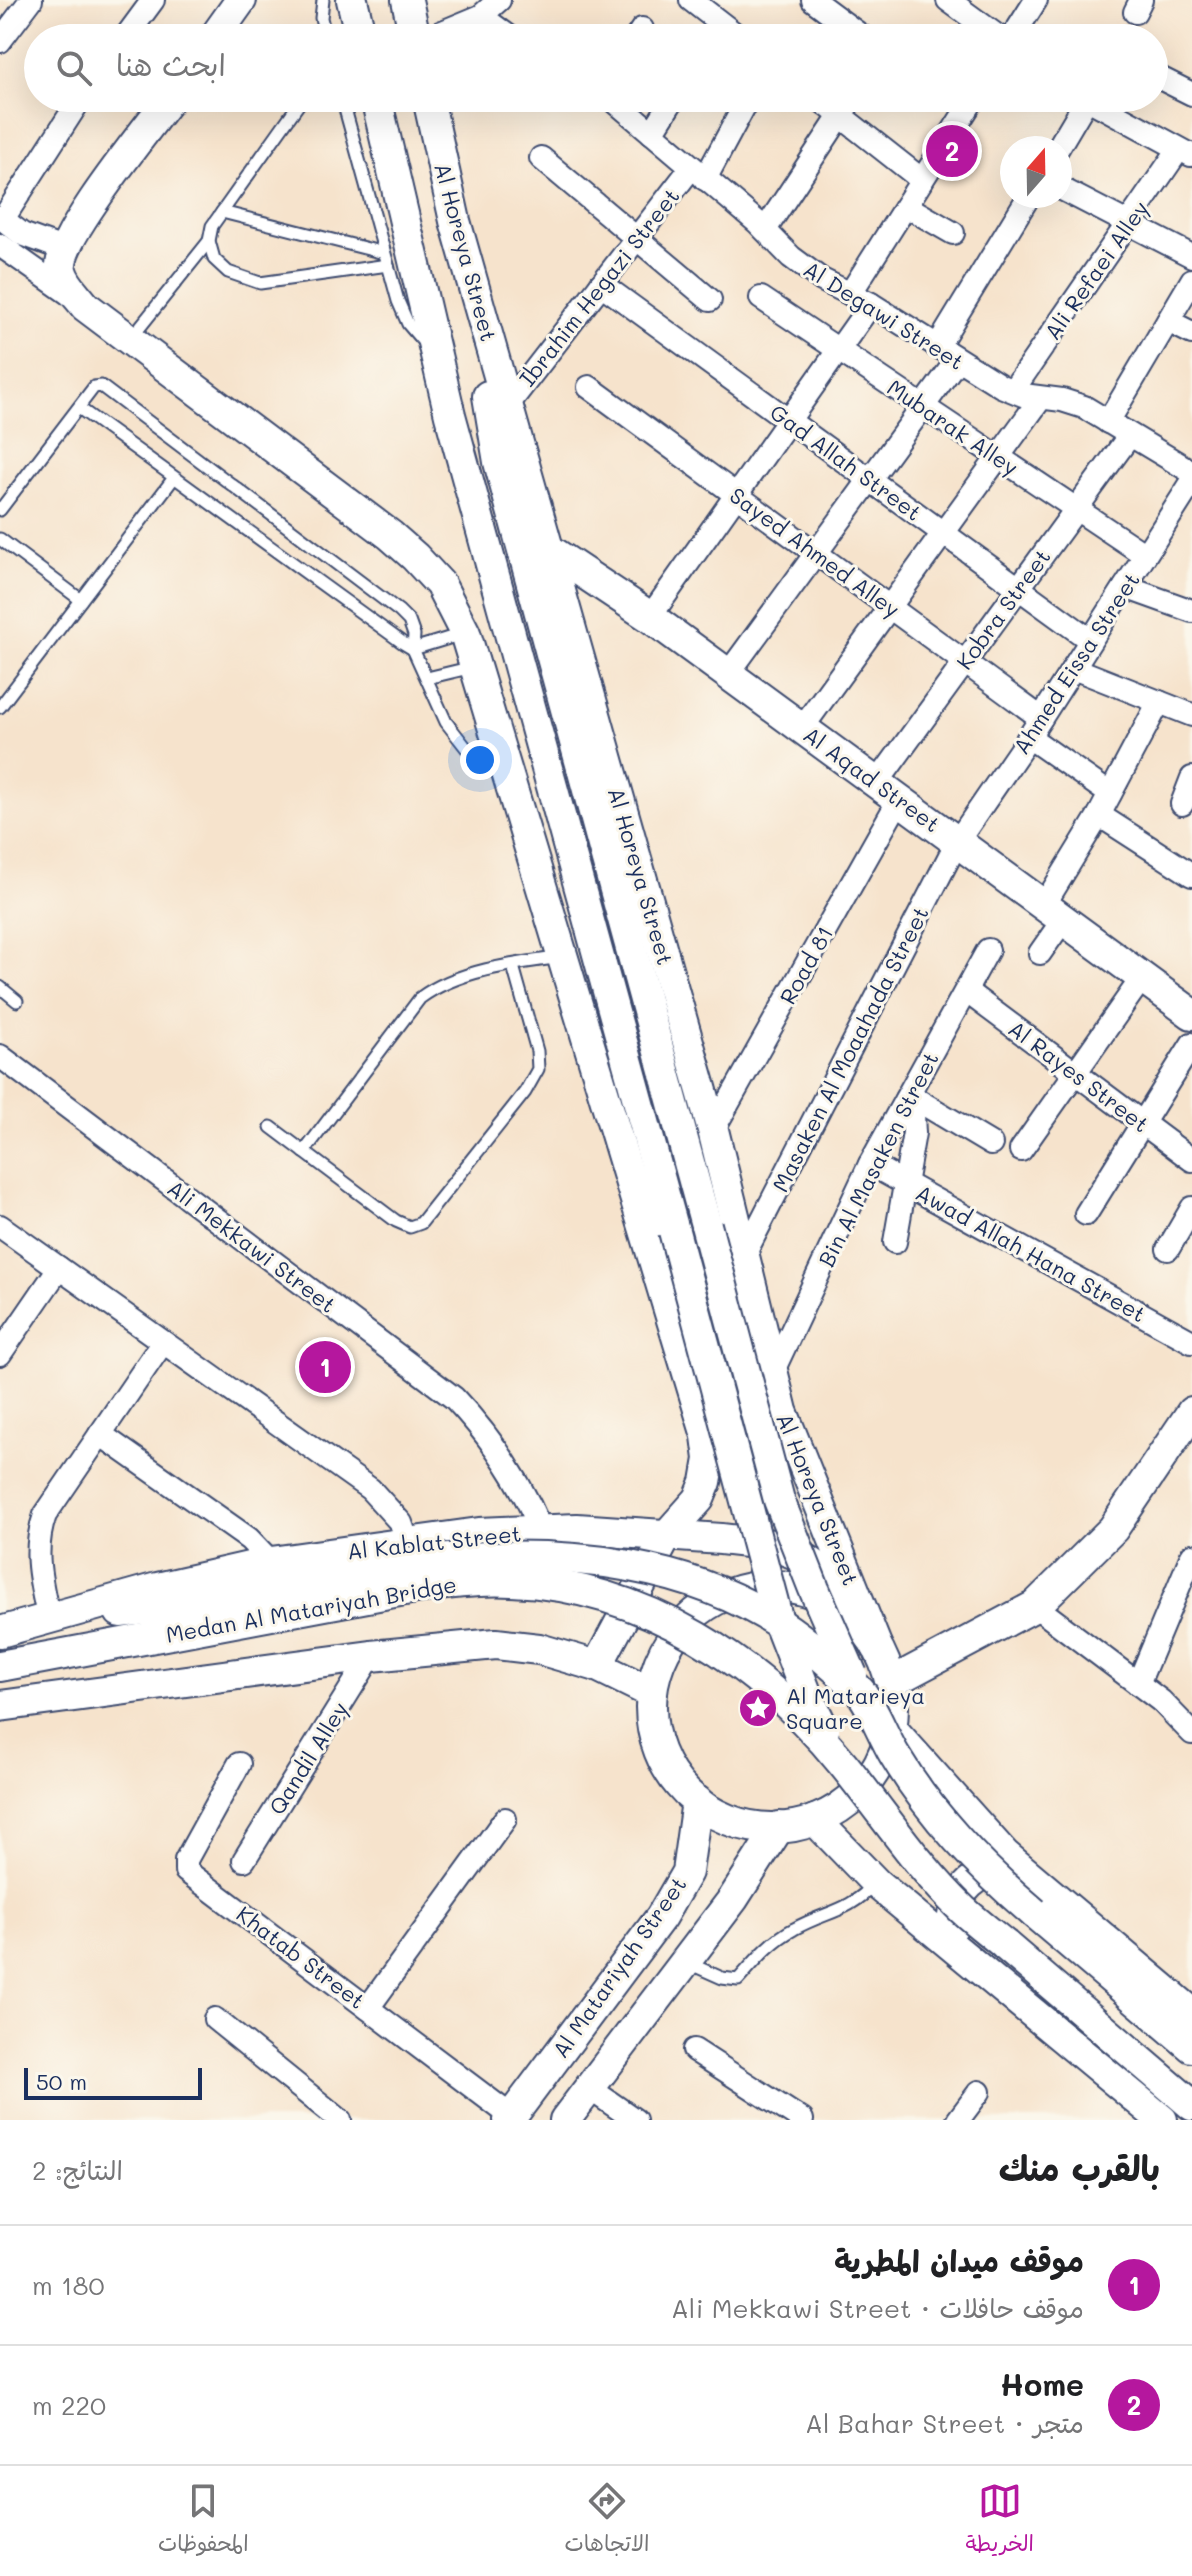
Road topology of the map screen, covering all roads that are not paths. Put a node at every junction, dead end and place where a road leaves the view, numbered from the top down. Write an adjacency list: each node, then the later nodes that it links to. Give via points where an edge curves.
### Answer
1 (31, 0): 24 (street)
2 (153, 0): 13 (street)
3 (241, 0): 14 (main road)
4 (323, 0): 15 (lane)
5 (352, 0): 16 (main road)
6 (407, 0): 17 (main road)
7 (499, 0): 12 (street)
8 (691, 0): 20 (street)
9 (813, 0): 21 (street)
10 (948, 0): 22 (street)
11 (1036, 0): 23 (street)
12 (481, 16): 18 (street); 19 (street)
13 (135, 24)
14 (224, 24)
15 (322, 24)
16 (358, 24)
17 (412, 24)
18 (462, 24)
19 (492, 24)
20 (722, 24)
21 (845, 24)
22 (981, 24)
23 (1021, 24)
24 (0, 41)
25 (1168, 82): 26 (street)
26 (1192, 94)
27 (72, 112): 51 (street)
28 (160, 112): 59 (main road)
29 (293, 112): 50 (lane)
30 (346, 112): 61 (lane)
31 (379, 112): 74 (main road)
32 (431, 112): 52 (main road, Al Horeya Street)
33 (627, 112): 41 (street, Al Degawi Street)
34 (665, 112): 41 (street)
35 (739, 112): 45 (street, Ibrahim Hegazi Street)
36 (843, 112): 54 (street)
37 (851, 112): 46 (street)
38 (965, 112): 46 (street)
39 (1079, 112): 42 (street)
40 (1112, 112): 43 (street)
41 (652, 133): 45 (street, Al Degawi Street)
42 (1065, 136)
43 (1185, 152): 53 (street, Ali Refaei Alley)
44 (541, 158): 56 (street)
45 (698, 173): 54 (street, Al Degawi Street); 56 (street, Ibrahim Hegazi Street)
46 (922, 180): 48 (street)
47 (1072, 194): 53 (street)
48 (906, 206): 55 (street); 64 (street)
49 (1022, 208): 72 (street)
50 (222, 212): 57 (lane); 61 (lane)
51 (1, 218): 59 (street, via 22,234)
52 (455, 221): 79 (main road, Al Horeya Street); 179 (main road, bridge, via 499,462 779,1500)
53 (1128, 223): 60 (street); 77 (street, Ali Refaei Alley)
54 (765, 230): 64 (street, Al Degawi Street, via 791,257)
55 (953, 233)
56 (636, 239): 63 (street, Ibrahim Hegazi Street); 66 (street)
57 (209, 241): 61 (lane, via 221,266 260,283); 71 (lane)
58 (0, 245): 68 (street)
59 (63, 249): 68 (main road, via 66,281)
60 (1192, 256)
61 (386, 259): 74 (lane, via 402,313)
62 (1192, 280): 69 (street)
63 (601, 284): 79 (street, Ibrahim Hegazi Street); 82 (street, Gad Allah Street)
64 (850, 294): 67 (street, Al Degawi Street)
65 (761, 298): 73 (street, Mubarak Alley)
66 (710, 300)
67 (871, 304): 72 (street, Al Degawi Street); 73 (street)
68 (85, 306): 71 (main road)
69 (1168, 321): 70 (street); 83 (street)
70 (1192, 333)
71 (130, 339): 104 (main road, via 407,549 440,584)
72 (937, 347): 75 (street, Al Degawi Street)
73 (838, 350): 80 (street, Mubarak Alley); 82 (street)
74 (435, 352): 183 (main road, bridge, via 778,1621 806,1693)
75 (957, 360): 77 (street, Al Degawi Street); 80 (street)
76 (589, 387): 90 (street, Sayed Ahmed Alley)
77 (1013, 390): 78 (street, Al Degawi Street)
78 (1041, 398): 83 (street, Al Degawi Street, via 1084,407); 85 (street)
79 (507, 406): 95 (main road, Al Horeya Street)
80 (923, 407): 85 (street, Mubarak Alley); 88 (street)
81 (79, 408): 87 (lane); 92 (lane); 106 (lane, via 94,387 101,386 399,611 409,621)
82 (789, 420): 88 (street, Gad Allah Street); 90 (street)
83 (1108, 422): 84 (street, Al Degawi Street)
84 (1130, 435): 86 (street, Al Degawi Street); 91 (street, Kobra Street)
85 (999, 457): 91 (street, Mubarak Alley); 93 (street)
86 (1192, 472)
87 (173, 479): 100 (lane); 106 (lane)
88 (870, 479): 93 (street, Gad Allah Street); 96 (street)
89 (1192, 482): 97 (street, Ahmed Eissa Street)
90 (736, 494): 96 (street, Sayed Ahmed Alley); 103 (street)
91 (1076, 509): 97 (street, Mubarak Alley); 99 (street, Kobra Street)
92 (0, 510)
93 (943, 533): 99 (street, Gad Allah Street); 101 (street)
94 (0, 539): 100 (lane)
95 (548, 549): 103 (main road, Al Aqad Street); 141 (main road, Al Horeya Street)
96 (816, 553): 101 (street, Sayed Ahmed Alley); 110 (street)
97 (1145, 555): 98 (street, Ahmed Eissa Street)
98 (1125, 587): 102 (street); 105 (street, Ahmed Eissa Street)
99 (1019, 588): 105 (street, Gad Allah Street); 107 (street, Kobra Street)
100 (81, 600): 113 (lane)
101 (890, 607): 107 (street, Sayed Ahmed Alley); 116 (street)
102 (1192, 611)
103 (650, 617): 110 (main road, Al Aqad Street)
104 (465, 633): 106 (lane); 108 (main road)
105 (1090, 640): 109 (street, Ahmed Eissa Street)
106 (413, 649): 111 (lane)
107 (965, 662): 115 (street, Sayed Ahmed Alley); 119 (street, Kobra Street)
108 (475, 667): 111 (lane); 128 (main road)
109 (1073, 668): 112 (street); 115 (street, Ahmed Eissa Street)
110 (728, 674): 116 (main road, Al Aqad Street)
111 (427, 678): 117 (lane, via 446,722)
112 (1159, 702): 114 (street); 120 (street)
113 (0, 707)
114 (1192, 715)
115 (1035, 727): 120 (street, Sayed Ahmed Alley); 123 (street, Ahmed Eissa Street)
116 (802, 728): 119 (main road, Al Aqad Street)
117 (471, 754)
118 (1192, 778): 121 (street)
119 (888, 792): 123 (main road, Al Aqad Street); 141 (street, Road 81)
120 (1110, 794): 122 (street)
121 (1182, 804)
122 (1099, 815): 124 (street); 125 (street)
123 (957, 842): 125 (main road, Al Aqad Street); 153 (street, Masaken Al Moaahada Street)
124 (1192, 875)
125 (1054, 912): 127 (street); 130 (main road, Al Aqad Street)
126 (988, 950): 132 (street, Bin Al Masaken Street)
127 (1040, 953)
128 (563, 957): 129 (lane); 162 (main road)
129 (513, 966): 144 (lane, via 450,980 420,998); 144 (lane, via 538,1069 421,1223 410,1227 396,1221)
130 (1142, 978): 134 (main road, Al Aqad Street); 137 (street)
131 (0, 987): 133 (lane)
132 (966, 991): 137 (street, Al Rayes Street); 138 (street, Bin Al Masaken Street)
133 (17, 1001)
134 (1192, 1014)
135 (1192, 1044): 139 (street)
136 (0, 1056): 163 (street, Ali Mekkawi Street, via 454,1398 510,1468)
137 (1075, 1073): 139 (street, Al Rayes Street); 143 (street)
138 (907, 1097): 142 (street); 146 (street, Bin Al Masaken Street); 147 (street, via 914,1133)
139 (1143, 1124): 145 (street, Al Rayes Street); 149 (street)
140 (271, 1127): 144 (lane)
141 (713, 1130): 153 (main road, Al Horeya Street)
142 (991, 1144)
143 (1021, 1150)
144 (304, 1152)
145 (1192, 1160)
146 (870, 1164): 147 (street, Awad Allah Hana Street); 158 (street, Bin Al Masaken Street)
147 (905, 1183): 151 (street); 156 (street, Awad Allah Hana Street)
148 (1192, 1208): 152 (street)
149 (1086, 1214)
150 (0, 1226): 154 (street)
151 (895, 1242)
152 (1168, 1249)
153 (743, 1257): 158 (main road, Al Horeya Street)
154 (59, 1268): 155 (street); 157 (street)
155 (163, 1342): 161 (street); 167 (street, via 370,1489 401,1523)
156 (1192, 1342)
157 (0, 1354)
158 (773, 1371): 159 (main road, Al Horeya Street)
159 (782, 1411): 162 (main road, via 777,1432 751,1452 731,1452); 172 (main road, Al Horeya Street)
160 (1187, 1430): 168 (main road, via 1113,1529)
161 (100, 1434): 166 (street, via 249,1539); 170 (street, via 45,1515 38,1535 38,1564)
162 (707, 1436): 164 (main road, via 706,1482 699,1499)
163 (541, 1530): 164 (main road, Al Kablat Street); 167 (main road, Al Kablat Street, via 479,1533)
164 (667, 1535): 169 (main road, Al Kablat Street, via 758,1542 788,1550 828,1577); 175 (main road)
165 (1192, 1555): 177 (street)
166 (271, 1562): 167 (main road, Al Kablat Street); 170 (main road, Al Kablat Street)
167 (408, 1565): 170 (main road, Medan Al Matariyah Bridge, via 162,1609); 174 (main road, Medan Al Matariyah Bridge); 179 (main road, Medan Al Matariyah Bridge, bridge, via 464,1556 577,1558 669,1573 776,1619); 183 (main road, Medan Al Matariyah Bridge, bridge, via 464,1582 565,1588 658,1615 772,1689)
168 (1035, 1606): 176 (main road); 177 (street)
169 (847, 1613): 172 (main road); 178 (main road, via 794,1588 754,1587 717,1599 685,1623 663,1655)
170 (63, 1616): 171 (main road, Al Kablat Street)
171 (0, 1632)
172 (877, 1647): 176 (main road)
173 (371, 1656): 175 (main road, via 496,1644 539,1649); 180 (main road); 189 (street, Qandil Alley)
174 (0, 1666)
175 (597, 1666): 178 (main road)
176 (890, 1683): 181 (main road)
177 (1138, 1684): 182 (street)
178 (652, 1693): 185 (main road, via 660,1753)
179 (862, 1694): 198 (main road, Medan Al Matariyah Bridge, bridge, via 894,1754 969,1855)
180 (0, 1706)
181 (891, 1728): 187 (main road, via 871,1777 846,1803); 190 (main road)
182 (1192, 1733)
183 (841, 1761): 202 (main road, Medan Al Matariyah Bridge, bridge, via 963,1910)
184 (239, 1764): 195 (street, Khatab Street, via 186,1860 186,1871)
185 (697, 1801): 188 (main road, via 736,1822); 192 (main road, Al Matariyah Street, via 687,1872)
186 (505, 1819): 195 (street)
187 (815, 1820): 188 (main road); 191 (main road)
188 (779, 1827): 194 (main road, Al Matariyah Street)
189 (244, 1860)
190 (1031, 1877): 193 (main road, via 995,1870 964,1889 952,1920); 196 (main road)
191 (876, 1883): 193 (main road); 194 (lane, via 860,1900 771,1944 738,1980 722,1978)
192 (661, 1917): 194 (main road, via 679,1917 693,1928); 203 (main road, Al Matariyah Street)
193 (963, 1952): 209 (main road)
194 (691, 1954): 200 (main road, Al Matariyah Street)
195 (368, 2008): 203 (street, Khatab Street)
196 (1192, 2013)
197 (215, 2019): 204 (street)
198 (1192, 2047)
199 (694, 2050): 207 (street)
200 (589, 2088): 205 (main road, Al Matariyah Street); 206 (street)
201 (979, 2092): 208 (street)
202 (1192, 2105)
203 (510, 2118)
204 (340, 2120)
205 (565, 2120)
206 (635, 2120)
207 (802, 2120)
208 (958, 2120)
209 (1162, 2120)

